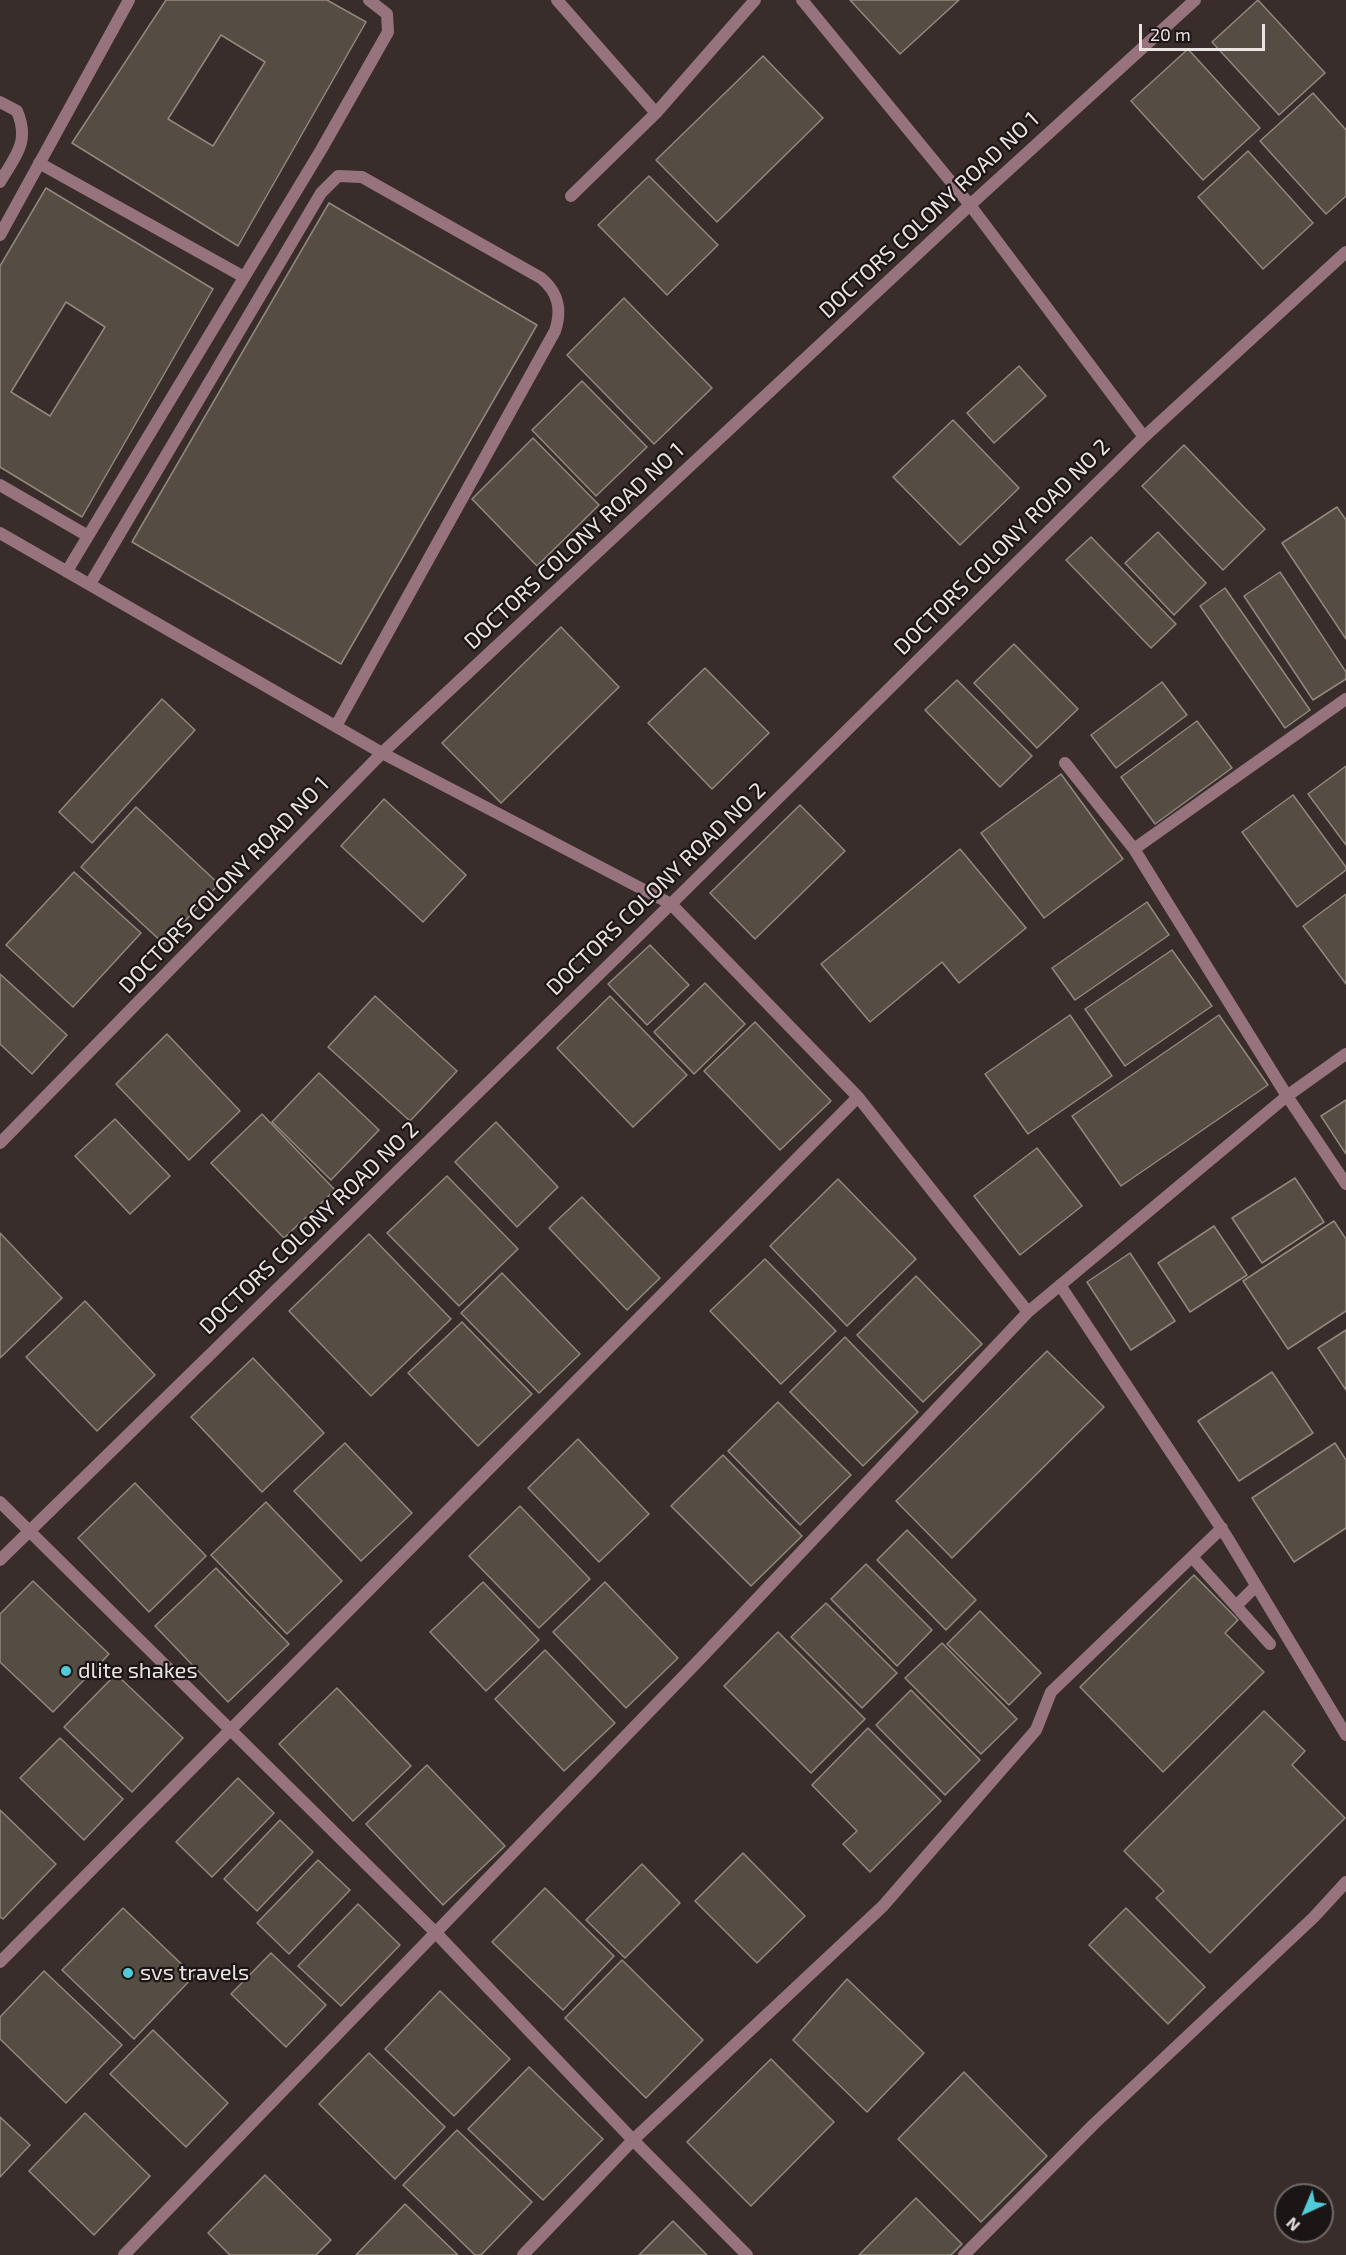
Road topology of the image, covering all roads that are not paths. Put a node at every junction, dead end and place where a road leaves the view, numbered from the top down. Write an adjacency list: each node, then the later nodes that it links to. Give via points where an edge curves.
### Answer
1 (129, 0): 9 (street)
2 (369, 0): 15 (street, via 387,14 388,32)
3 (557, 0): 8 (street)
4 (755, 0): 8 (street)
5 (802, 0): 12 (street)
6 (1195, 0): 12 (street, DOCTORS COLONY ROAD NO 1)
7 (0, 102): 10 (street, via 17,111 25,132)
8 (656, 112): 11 (street)
9 (39, 163): 13 (street); 15 (street)
10 (0, 182)
11 (571, 196)
12 (970, 205): 16 (street); 24 (street, DOCTORS COLONY ROAD NO 1)
13 (0, 235)
14 (1346, 252): 16 (street, DOCTORS COLONY ROAD NO 2)
15 (244, 278): 19 (street)
16 (1144, 436): 27 (street, DOCTORS COLONY ROAD NO 2)
17 (0, 485): 19 (street)
18 (0, 533): 20 (street)
19 (88, 536): 20 (street)
20 (67, 571): 21 (street)
21 (90, 584): 23 (street); 23 (street, via 321,193 338,176 362,177 541,278 558,302 560,316 555,331)
22 (1346, 699): 26 (street)
23 (336, 726): 24 (street)
24 (382, 753): 27 (street); 31 (street, DOCTORS COLONY ROAD NO 1)
25 (1065, 763): 26 (street)
26 (1134, 849): 29 (street)
27 (672, 904): 30 (street); 37 (street, DOCTORS COLONY ROAD NO 2)
28 (1346, 1054): 29 (street)
29 (1287, 1096): 32 (street); 33 (street)
30 (858, 1097): 34 (street); 43 (street)
31 (0, 1143)
32 (1346, 1184)
33 (1060, 1285): 34 (street); 36 (street)
34 (1028, 1312): 46 (street)
35 (0, 1502): 37 (street)
36 (1222, 1528): 38 (street); 40 (street)
37 (29, 1530): 39 (street, DOCTORS COLONY ROAD NO 2); 43 (street)
38 (1192, 1557): 41 (street); 48 (street, via 1051,1692 1036,1730 883,1905)
39 (0, 1560)
40 (1256, 1586): 41 (street); 44 (street)
41 (1236, 1606): 42 (street)
42 (1270, 1644)
43 (230, 1730): 46 (street); 47 (street)
44 (1346, 1735)
45 (1346, 1882): 52 (street)
46 (436, 1934): 48 (street); 49 (street)
47 (0, 1962)
48 (633, 2140): 50 (street); 51 (street)
49 (124, 2255)
50 (523, 2255)
51 (747, 2255)
52 (964, 2255)

